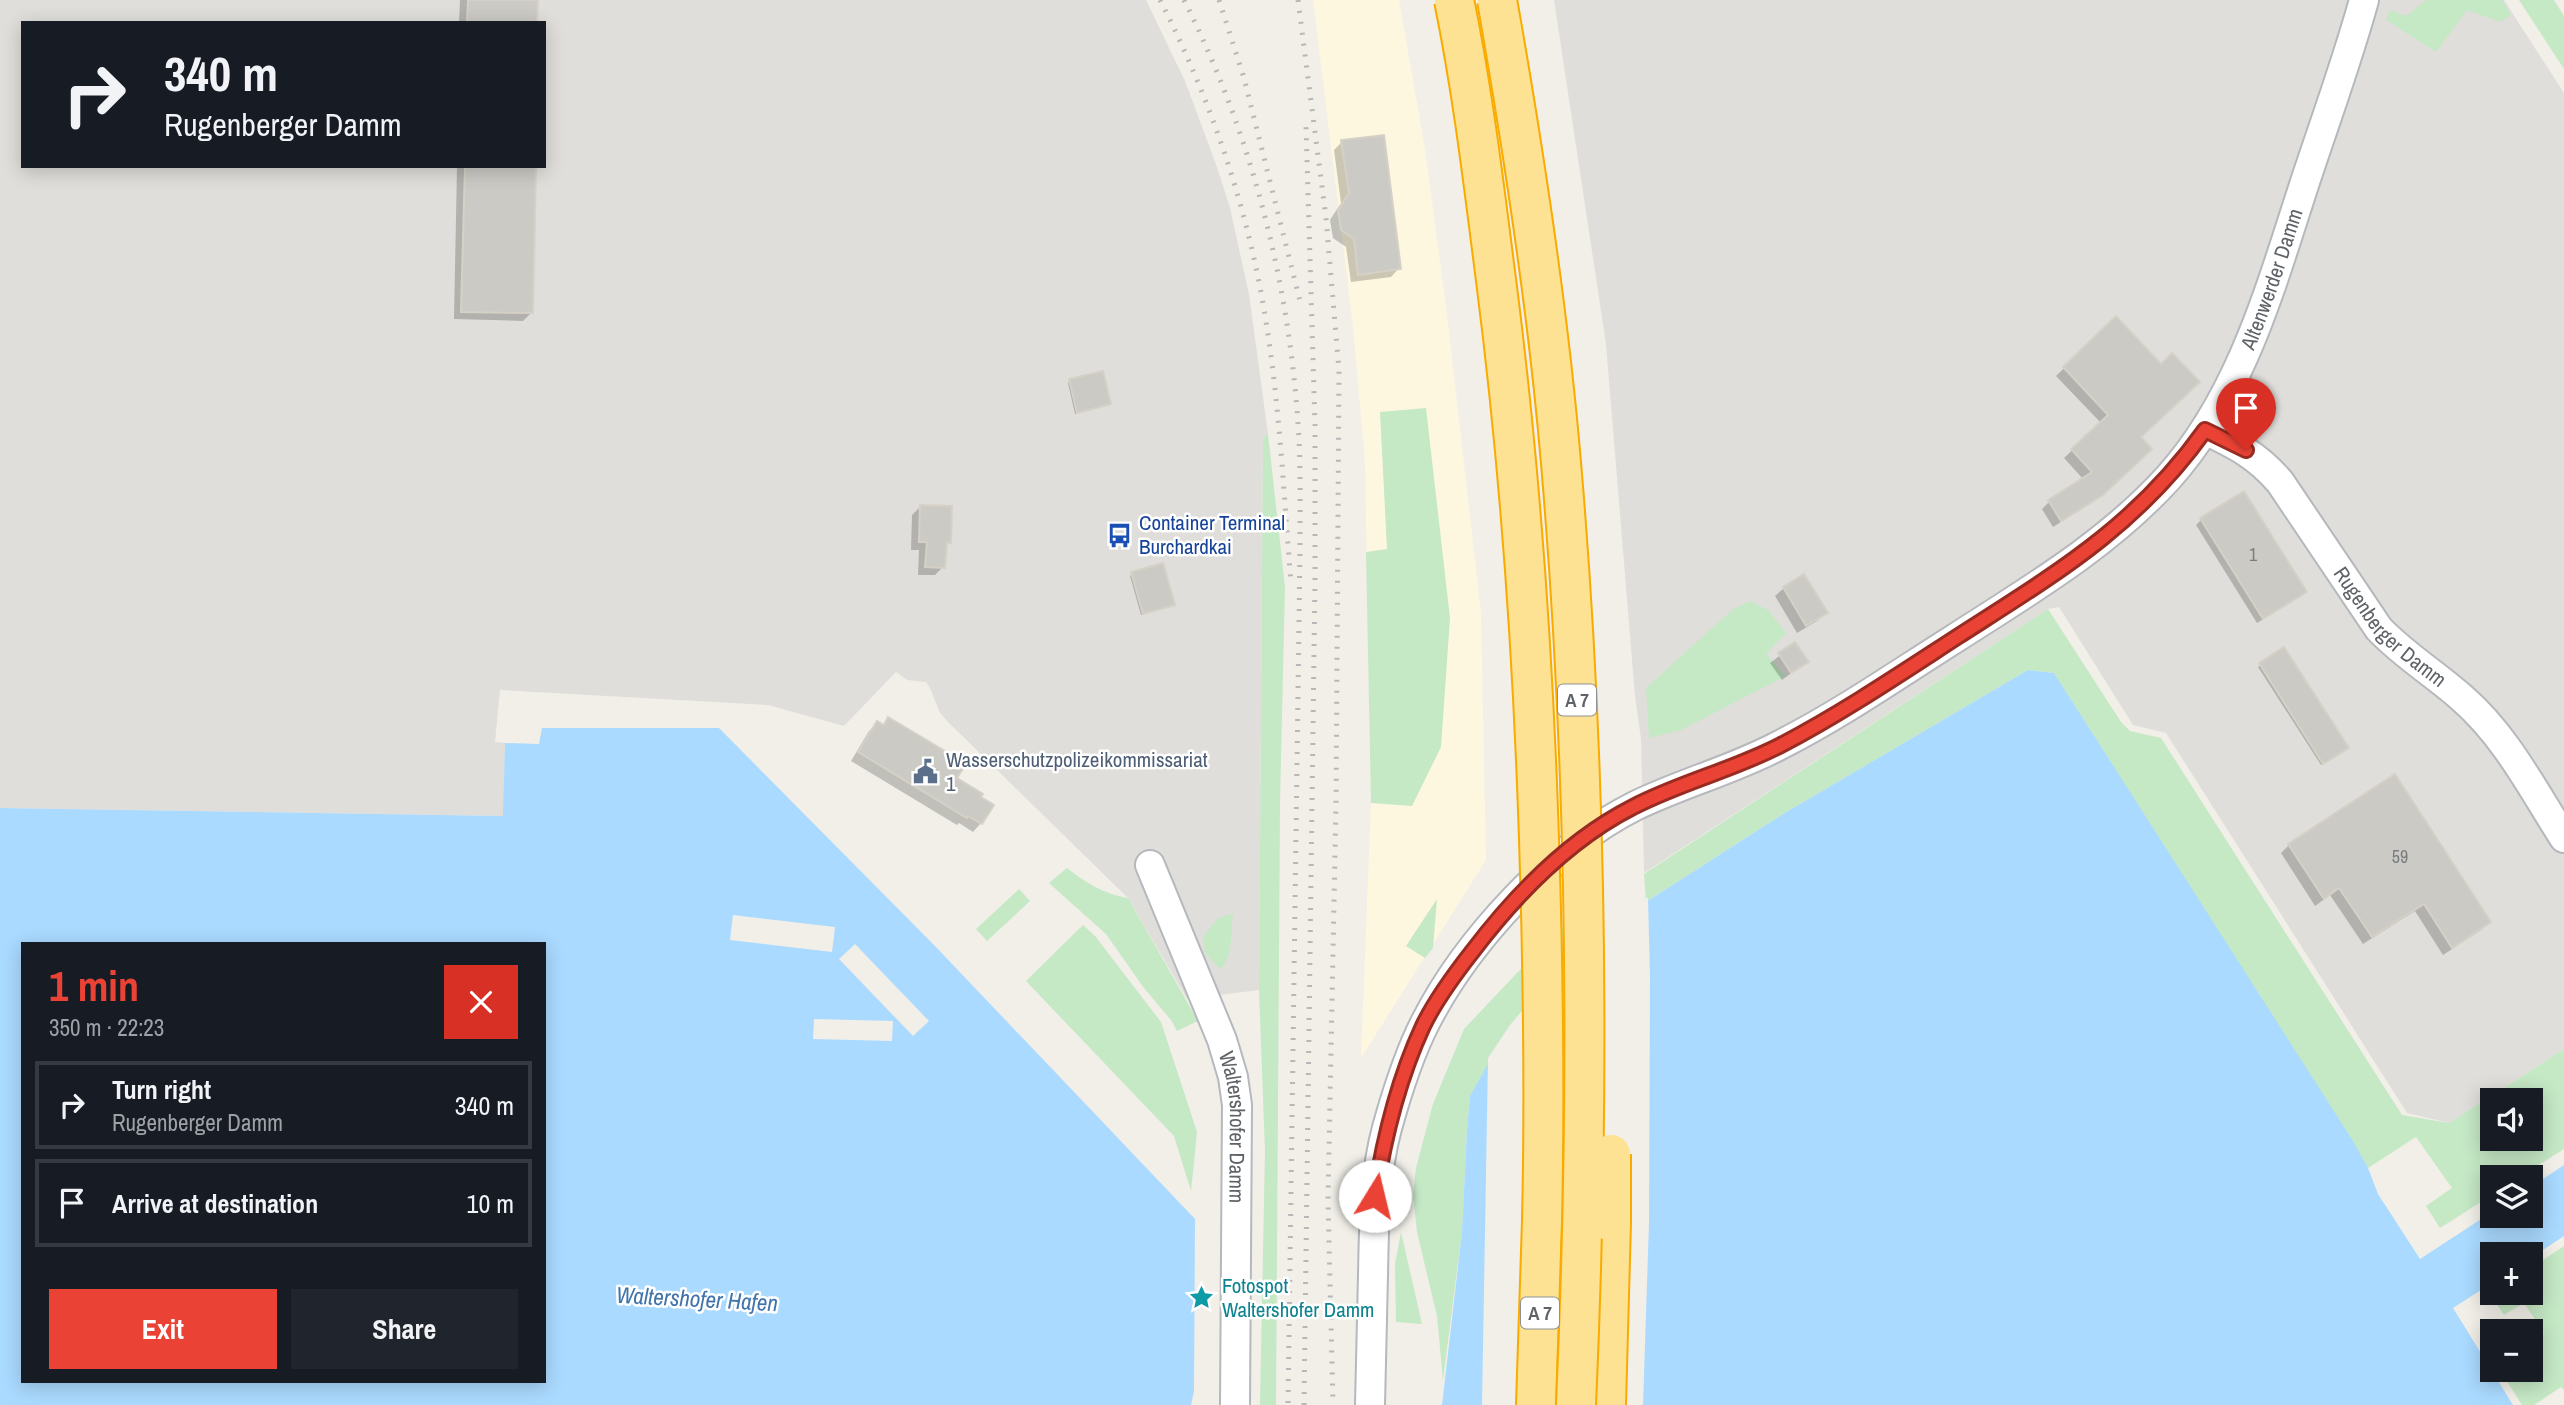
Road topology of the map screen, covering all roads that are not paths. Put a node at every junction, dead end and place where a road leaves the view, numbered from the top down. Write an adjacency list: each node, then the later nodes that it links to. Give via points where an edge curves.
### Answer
1 (1454, 0): 10 (highway, A 7, bridge, via 1481,163 1512,403 1534,721 1545,1053)
2 (1497, 0): 11 (highway, A 7, bridge, via 1537,247 1573,613 1584,892 1584,1221)
3 (1523, 0): 12 (highway, A 7, bridge, via 1563,244 1595,550 1611,977)
4 (2364, 0): 5 (street, Altenwerder Damm, via 2274,274 2233,378)
5 (2205, 430): 6 (street, Rugenberger Damm, via 2265,464 2379,629 2488,724); 9 (street, Altenwerder Damm, via 2140,508 2069,565 1840,712 1727,770 1634,806 1609,821 1552,864 1496,921 1447,984 1424,1025 1386,1132 1375,1196)
6 (2564, 838)
7 (1150, 865): 8 (street, Waltershofer Damm, via 1233,1077 1237,1105)
8 (1235, 1405)
9 (1370, 1405)
10 (1536, 1405)
11 (1576, 1405)
12 (1606, 1405)

